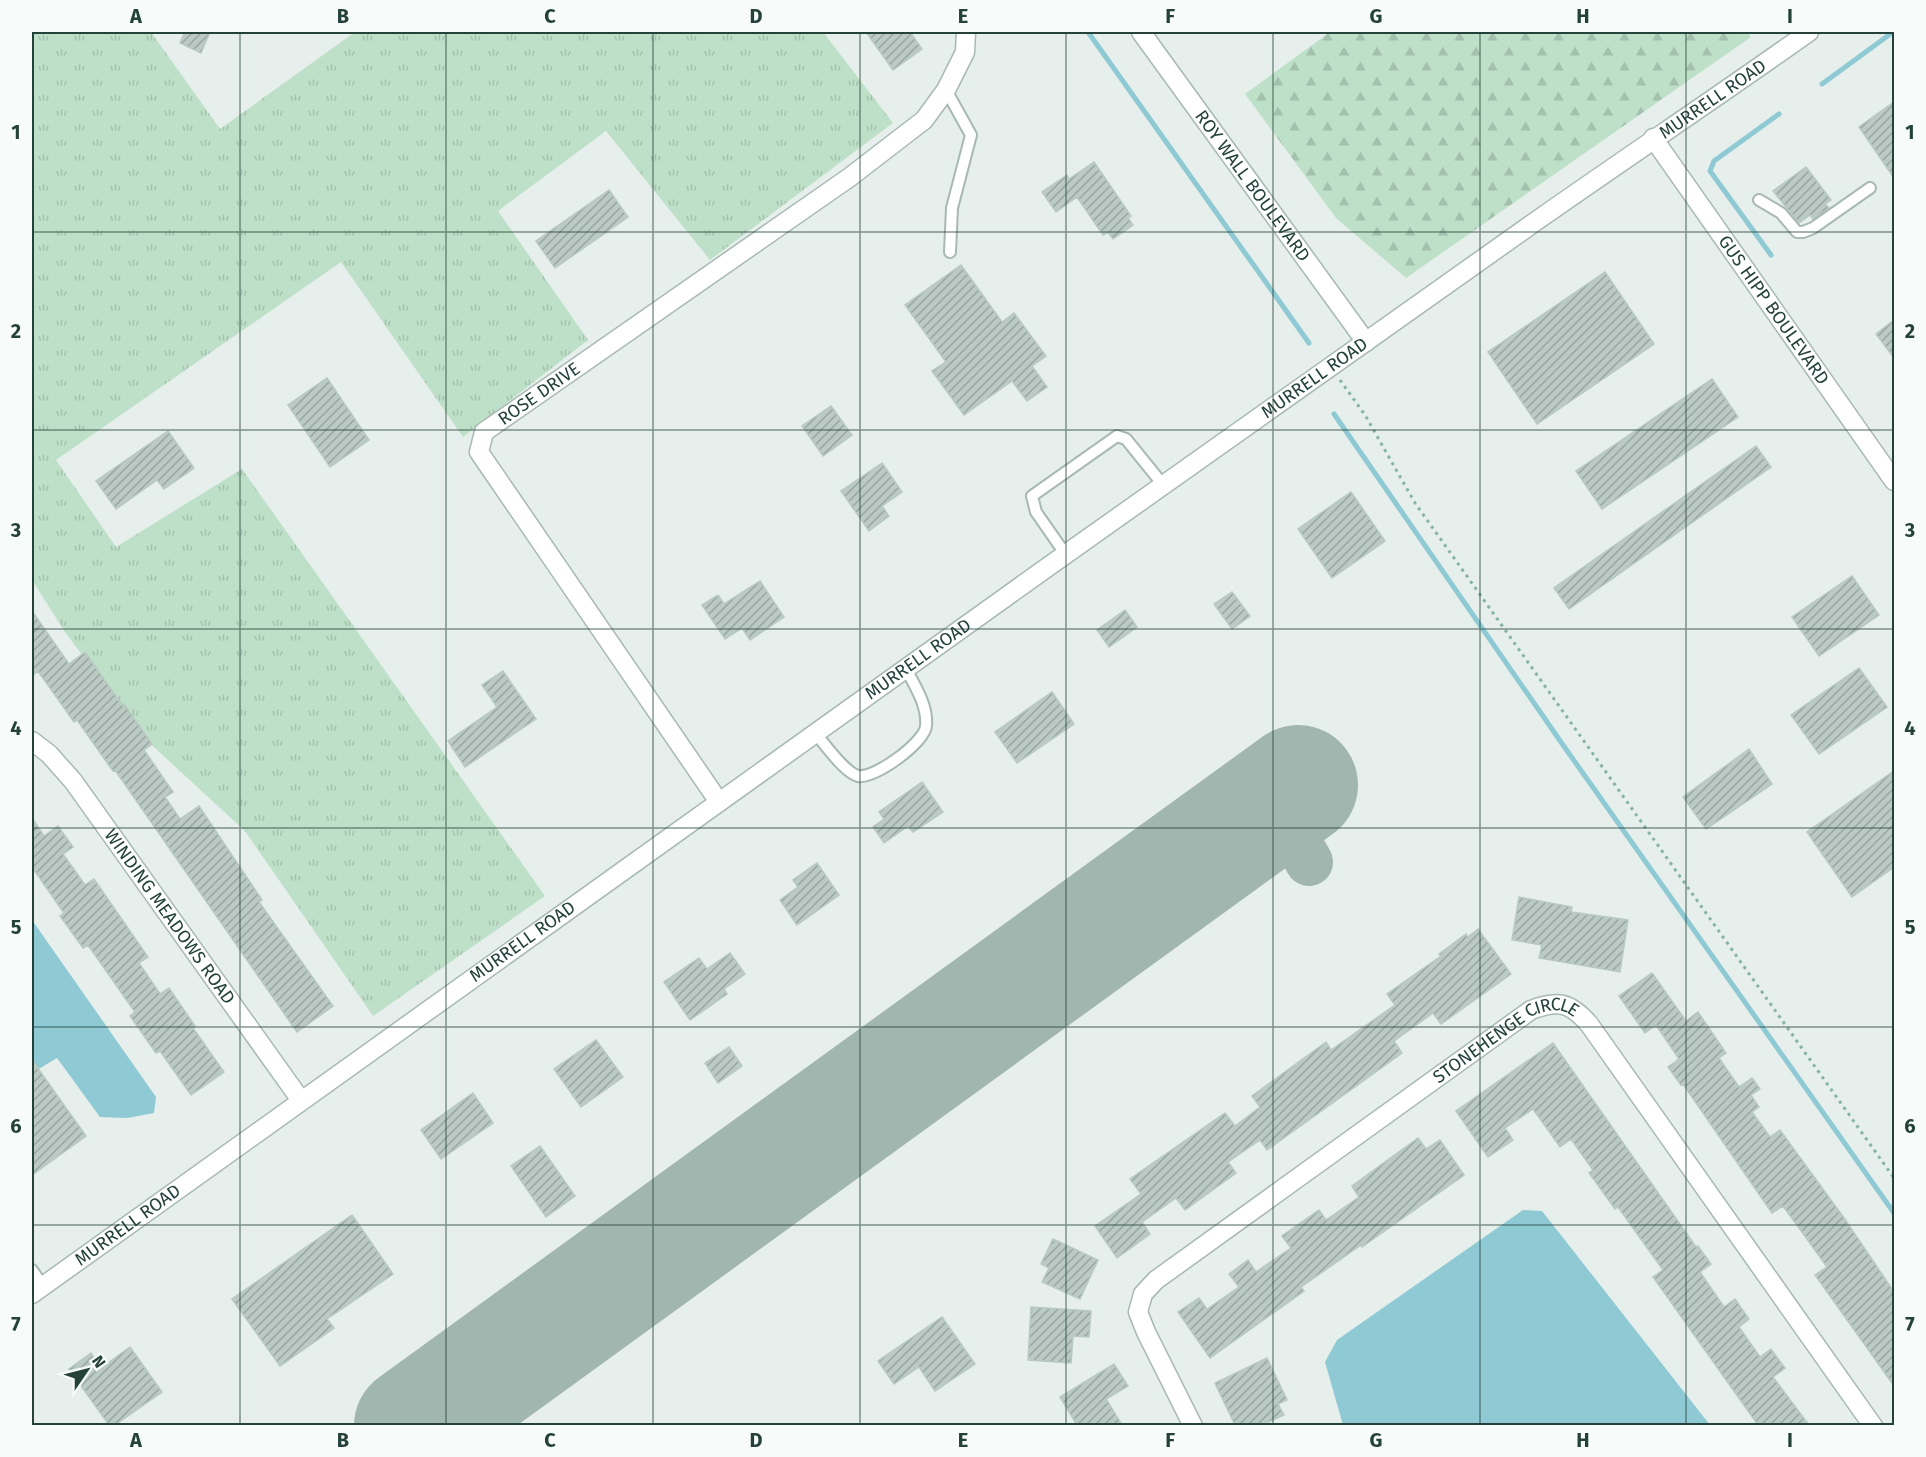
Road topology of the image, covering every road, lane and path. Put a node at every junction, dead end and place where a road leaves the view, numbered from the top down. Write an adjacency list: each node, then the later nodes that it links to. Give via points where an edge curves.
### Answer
1 (966, 32): 4 (street, ROSE DRIVE, via 964,52)
2 (1141, 32): 9 (street, ROY WALL BOULEVARD)
3 (1809, 32): 5 (street, MURRELL ROAD)
4 (946, 90): 8 (lane, via 971,135 952,208); 17 (street, ROSE DRIVE, via 924,120 850,177 484,432 479,452)
5 (1653, 138): 9 (street, MURRELL ROAD); 11 (street, GUS HIPP BOULEVARD)
6 (1870, 188): 7 (lane, via 1803,232 1797,232 1781,213)
7 (1759, 200)
8 (950, 252)
9 (1366, 342): 10 (street, MURRELL ROAD)
10 (1330, 367): 12 (street, MURRELL ROAD); 19 (path, via 1365,415 1415,503)
11 (1894, 480)
12 (1164, 486): 13 (street, MURRELL ROAD); 13 (lane, via 1126,439 1117,436 1070,469 1032,496 1036,512)
13 (1066, 555): 14 (street, MURRELL ROAD)
14 (906, 669): 15 (street, MURRELL ROAD); 15 (lane, via 919,694 927,727 921,739 886,767 858,776 847,770)
15 (815, 733): 17 (street, MURRELL ROAD)
16 (32, 741): 18 (street, WINDING MEADOWS ROAD, via 73,781)
17 (719, 802): 18 (street, MURRELL ROAD)
18 (300, 1099): 21 (street, MURRELL ROAD)
19 (1894, 1178)
20 (32, 1270): 21 (lane)
21 (37, 1290)
22 (1193, 1425): 23 (street, STONEHENGE CIRCLE, via 1138,1312 1143,1294 1156,1280 1531,1010 1548,1004 1562,1004 1578,1011 1589,1024)
23 (1873, 1425)

